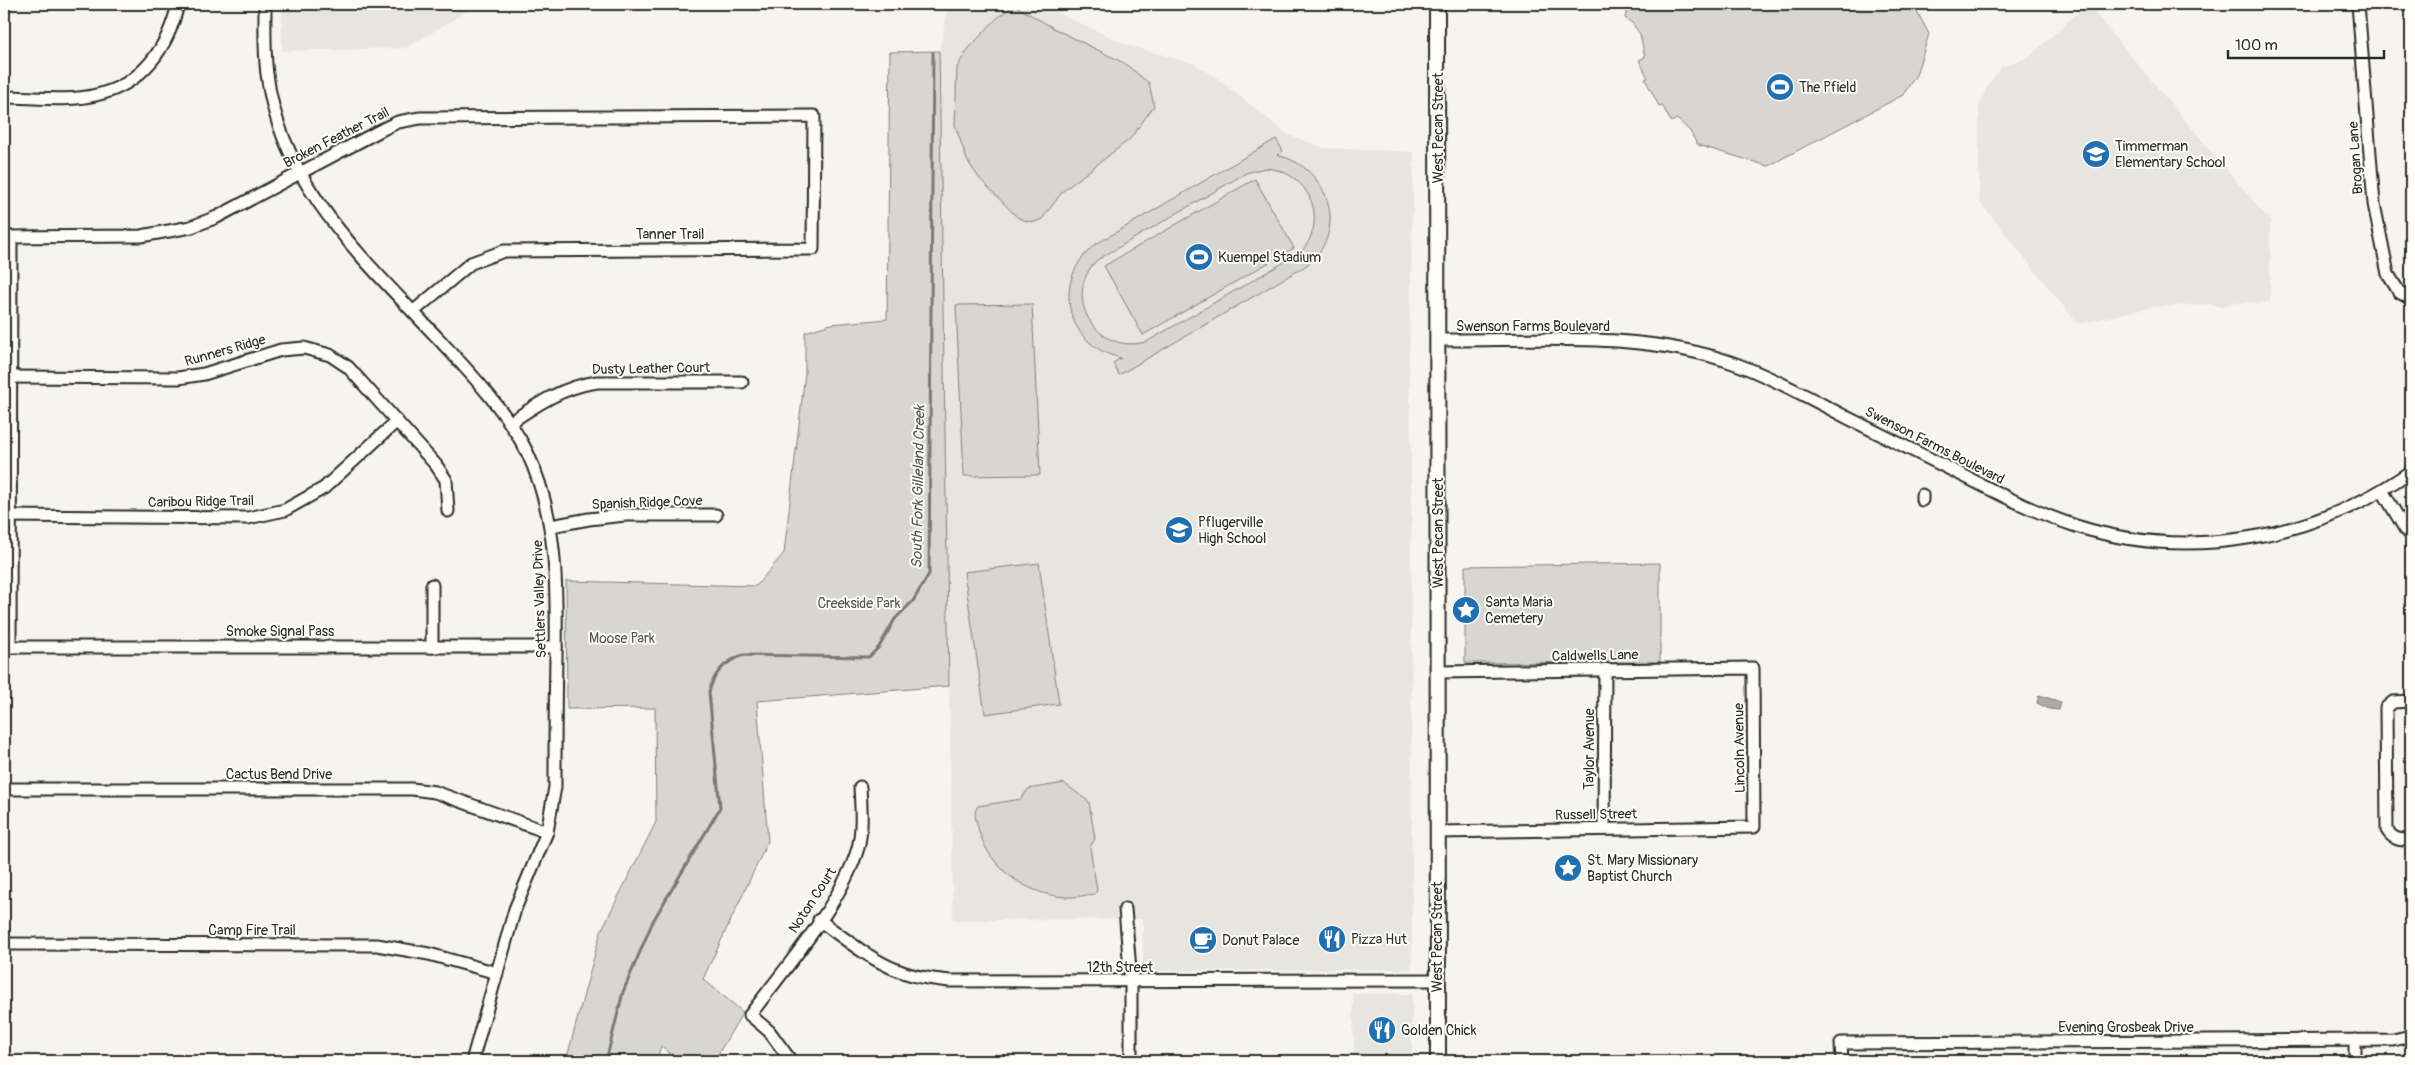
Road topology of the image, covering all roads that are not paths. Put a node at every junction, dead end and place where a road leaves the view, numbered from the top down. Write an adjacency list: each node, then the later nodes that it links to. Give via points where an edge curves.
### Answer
1 (178, 4): 5 (street, via 174,23 161,48 138,74 118,87 81,97)
2 (265, 4): 7 (street, Settlers Valley Drive, via 267,76 281,131)
3 (1437, 4): 11 (main road, West Pecan Street)
4 (2358, 4): 9 (street, Brogan Lane, via 2374,204 2388,274 2399,292)
5 (4, 97)
6 (814, 116): 7 (street, Broken Feather Trail, via 420,118 390,125); 10 (street, Tanner Trail, via 813,249 504,251 470,263)
7 (299, 172): 8 (street, Broken Feather Trail, via 217,217 170,232 142,236); 10 (street, Settlers Valley Drive, via 342,234)
8 (7, 237): 12 (street)
9 (2411, 299)
10 (414, 311): 15 (street, Settlers Valley Drive)
11 (1438, 340): 17 (street, Swenson Farms Boulevard, via 1618,341 1691,351 1736,364 1778,382 2056,519 2136,539 2206,543 2273,534 2325,518); 29 (main road, West Pecan Street)
12 (6, 377): 14 (street, Runners Ridge, via 178,378 204,374 281,350 304,348 330,355 348,367); 20 (street)
13 (742, 382): 15 (street, Dusty Leather Court, via 582,384 554,394)
14 (397, 420): 18 (street, Runners Ridge, via 446,480); 20 (street, Caribou Ridge Trail, via 324,488 285,510 248,518)
15 (510, 422): 21 (street, Settlers Valley Drive, via 539,482)
16 (2411, 471): 17 (street, Swenson Farms Boulevard)
17 (2382, 490): 22 (street)
18 (448, 511)
19 (716, 515): 21 (street, Spanish Ridge Cove, via 625,515)
20 (6, 516): 24 (street)
21 (551, 526): 26 (street, Settlers Valley Drive, via 555,558)
22 (2411, 535)
23 (432, 585): 25 (street)
24 (7, 647): 25 (street, Smoke Signal Pass)
25 (432, 647): 26 (street, Smoke Signal Pass)
26 (556, 647): 35 (street, Settlers Valley Drive, via 555,787)
27 (1753, 668): 28 (street, Caldwells Lane); 33 (street, Lincoln Avenue)
28 (1605, 670): 29 (street, Caldwells Lane); 34 (street, Taylor Avenue)
29 (1438, 672): 36 (main road, West Pecan Street)
30 (2411, 700): 37 (street, via 2393,702 2386,708 2387,830 2398,840)
31 (860, 787): 39 (street, Noton Court, via 862,819 858,847 846,880)
32 (4, 788): 35 (street, Cactus Bend Drive, via 412,789 435,792)
33 (1754, 827): 34 (street, Russell Street)
34 (1604, 829): 36 (street, Russell Street)
35 (547, 832): 41 (street, Settlers Valley Drive, via 515,909)
36 (1437, 832): 42 (main road, West Pecan Street)
37 (2411, 840)
38 (1125, 909): 43 (street)
39 (819, 920): 43 (street, 12th Street, via 874,959 922,977 950,981); 47 (street, Noton Court, via 750,1015 769,1031)
40 (4, 944): 41 (street, Camp Fire Trail, via 377,945 429,954)
41 (496, 973): 46 (street, Settlers Valley Drive)
42 (1437, 980): 43 (street, 12th Street); 49 (main road, West Pecan Street)
43 (1131, 982): 48 (street)
44 (2411, 1036): 45 (street, Evening Grosbeak Drive, via 2393,1040)
45 (2355, 1040): 50 (street, Evening Grosbeak Drive, via 1841,1043); 51 (street)
46 (472, 1061)
47 (791, 1061)
48 (1131, 1061)
49 (1438, 1061)
50 (1842, 1061)
51 (2355, 1061)

